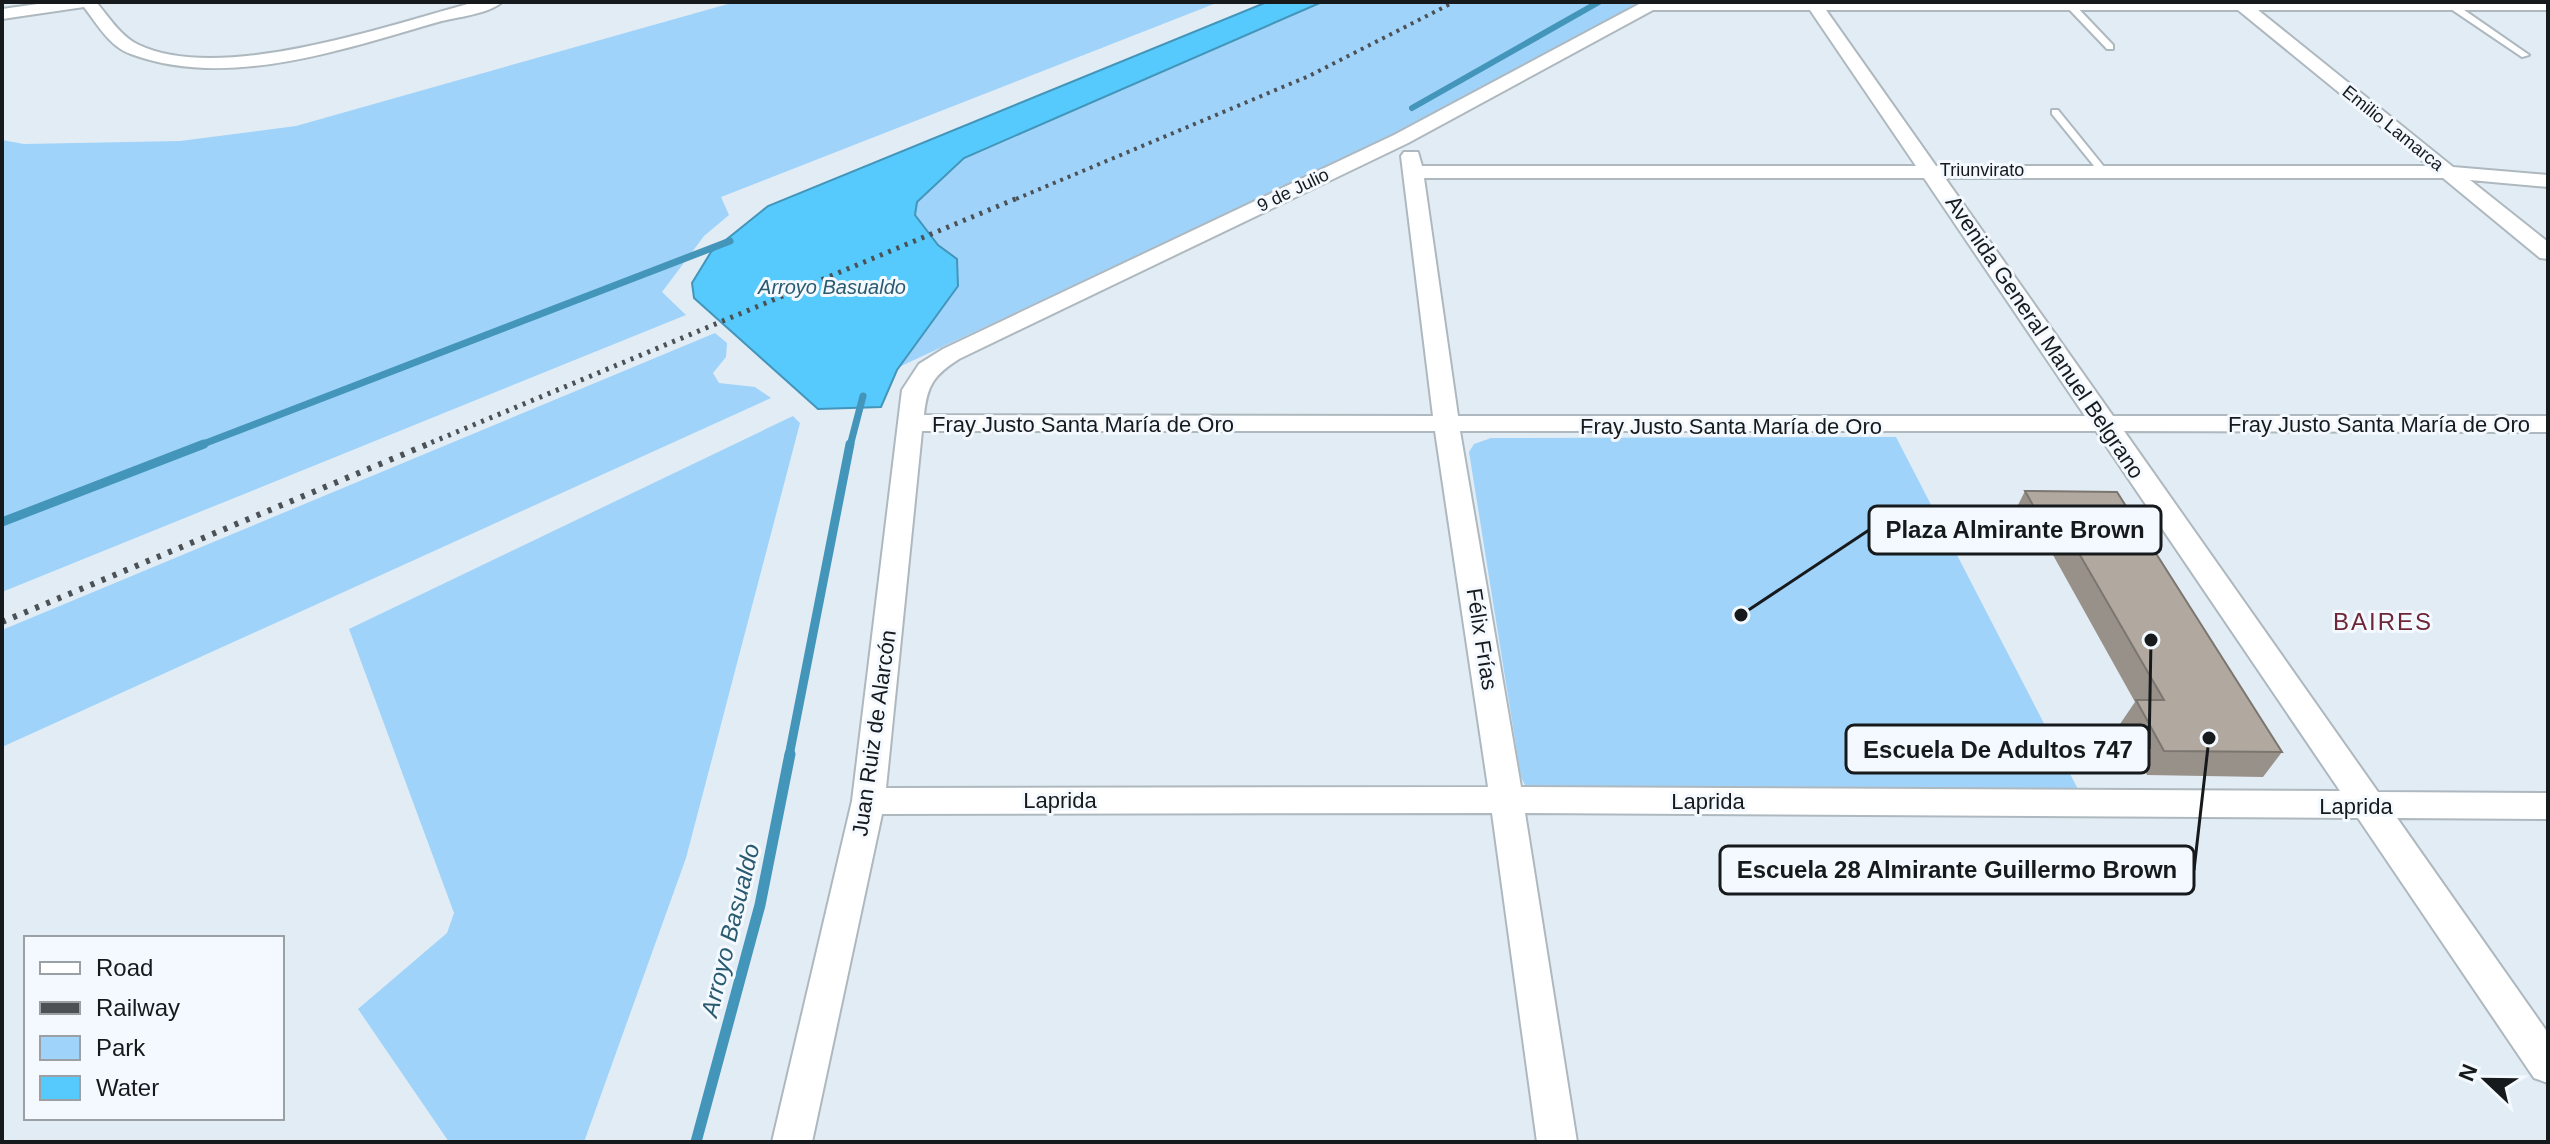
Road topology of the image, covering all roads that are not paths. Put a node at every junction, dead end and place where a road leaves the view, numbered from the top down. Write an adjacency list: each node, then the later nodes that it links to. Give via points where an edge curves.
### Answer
1 (88, 2): 2 (street, via 119,40 135,49 169,59 213,61 323,47); 9 (street)
2 (485, 3)
3 (1653, 3): 5 (street); 13 (street, 9 de Julio)
4 (2239, 3): 6 (street); 7 (street); 17 (street, Emilio Lamarca)
5 (1814, 4): 6 (street); 14 (street, Avenida General Manuel Belgrano)
6 (2069, 4): 10 (lane)
7 (2451, 5): 8 (street); 11 (lane)
8 (2548, 5)
9 (2, 14)
10 (2110, 47)
11 (2525, 55)
12 (2055, 112): 15 (lane)
13 (1401, 139): 16 (street, Félix Frías, via 1409,146); 20 (street, 9 de Julio)
14 (1931, 169): 15 (street, Triunvirato); 16 (street, Triunvirato); 23 (street, Avenida General Manuel Belgrano)
15 (2102, 170): 17 (street, Triunvirato)
16 (1415, 172): 24 (street, Félix Frías)
17 (2447, 172): 18 (street, Triunvirato); 19 (street, Emilio Lamarca)
18 (2548, 181)
19 (2548, 253)
20 (927, 369): 21 (street, Juan Ruiz de Alarcón, via 914,390)
21 (913, 423): 24 (street, Fray Justo Santa María de Oro); 26 (street, Juan Ruiz de Alarcón)
22 (2548, 424): 23 (street, Fray Justo Santa María de Oro)
23 (2106, 425): 24 (street, Fray Justo Santa María de Oro); 27 (street, Avenida General Manuel Belgrano)
24 (1447, 426): 25 (street, Félix Frías)
25 (1506, 800): 26 (street, Laprida); 27 (street, Laprida); 31 (street, Félix Frías)
26 (868, 801): 30 (street, Juan Ruiz de Alarcón)
27 (2367, 806): 28 (street, Laprida); 29 (street, Avenida General Manuel Belgrano)
28 (2548, 806)
29 (2548, 1065)
30 (792, 1142)
31 (1557, 1142)

